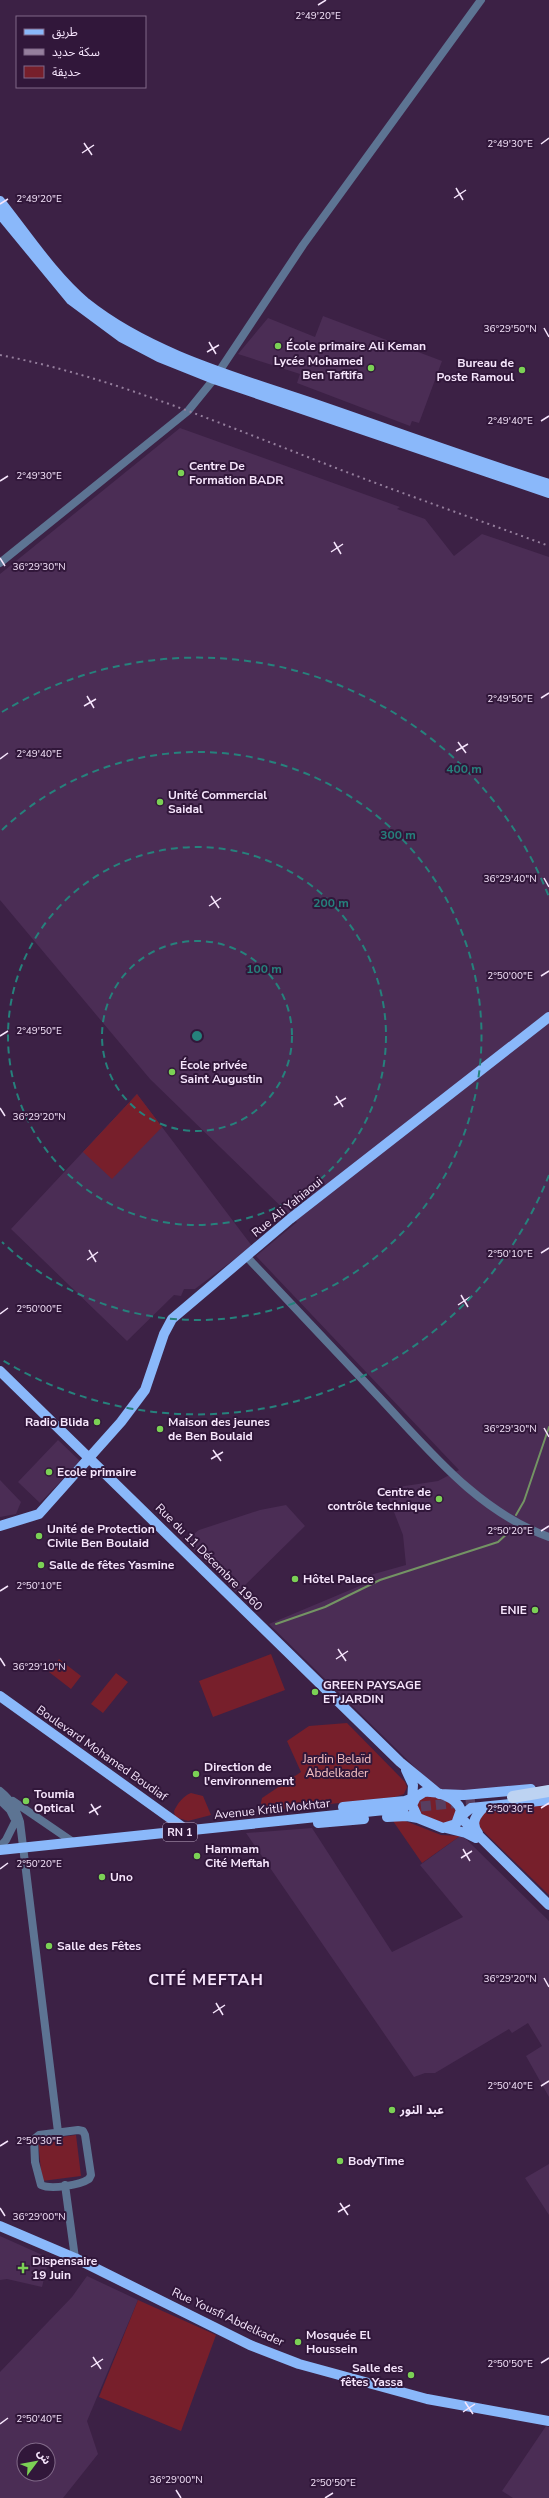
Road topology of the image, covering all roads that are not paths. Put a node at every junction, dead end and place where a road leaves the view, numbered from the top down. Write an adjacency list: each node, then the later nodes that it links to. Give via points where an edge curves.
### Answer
1 (481, 0): 4 (street, via 303,245)
2 (0, 201): 4 (main road, via 48,261 86,302 122,327)
3 (0, 214): 4 (main road, via 56,284 85,312 121,337 152,354)
4 (216, 375): 5 (main road); 6 (main road); 7 (street, via 188,411)
5 (549, 484)
6 (549, 493)
7 (0, 563)
8 (549, 1017): 9 (main road, Rue Ali Yahiaoui)
9 (246, 1256): 11 (main road, Rue Ali Yahiaoui, via 172,1319 164,1334 145,1390); 13 (street, via 444,1466 482,1502 520,1526)
10 (0, 1371): 11 (main road, Rue du 11 Décembre 1960)
11 (90, 1458): 12 (main road, Rue Ali Yahiaoui, via 39,1514); 15 (main road, Rue du 11 Décembre 1960)
12 (0, 1526)
13 (549, 1537)
14 (0, 1696): 32 (main road, Boulevard Mohamed Boudiaf)
15 (400, 1762): 19 (main road, Rue du 11 Décembre 1960); 25 (main road, Rue du 11 Décembre 1960, via 412,1780)
16 (549, 1788): 19 (main road, via 464,1795)
17 (0, 1791): 22 (street)
18 (549, 1791): 21 (highway)
19 (439, 1794): 25 (main road, via 424,1792); 27 (main road, via 456,1802 461,1810)
20 (549, 1796): 21 (highway)
21 (513, 1797): 26 (main road)
22 (9, 1798): 33 (street); 35 (street, via 20,1821)
23 (0, 1800): 30 (street, via 10,1810)
24 (549, 1800): 26 (main road)
25 (411, 1802): 28 (main road); 29 (main road, RN 1, via 323,1810)
26 (479, 1804): 27 (main road); 37 (main road, via 473,1825)
27 (460, 1817): 31 (main road, via 452,1826); 37 (main road)
28 (418, 1818): 29 (main road, RN 1, via 400,1816 317,1823); 31 (main road)
29 (286, 1820): 32 (main road, Avenue Kritli Mokhtar / RN 1)
30 (15, 1822): 34 (street); 35 (street)
31 (444, 1828): 37 (main road, via 466,1833)
32 (188, 1831): 33 (main road, Avenue Kritli Mokhtar / RN 1)
33 (73, 1842): 35 (main road, Avenue Kritli Mokhtar / RN 1)
34 (0, 1847)
35 (19, 1848): 36 (main road, Avenue Kritli Mokhtar / RN 1); 39 (street)
36 (0, 1850)
37 (493, 1852): 38 (main road)
38 (549, 1905)
39 (58, 2132): 40 (street, via 36,2136 32,2143 41,2185); 40 (street, via 83,2131 91,2176 84,2182)
40 (65, 2185): 42 (street)
41 (0, 2226): 42 (main road, Rue Yousfi Abdelkader)
42 (75, 2258): 43 (main road, Rue Yousfi Abdelkader, via 250,2345 299,2364 427,2399)
43 (549, 2421)

